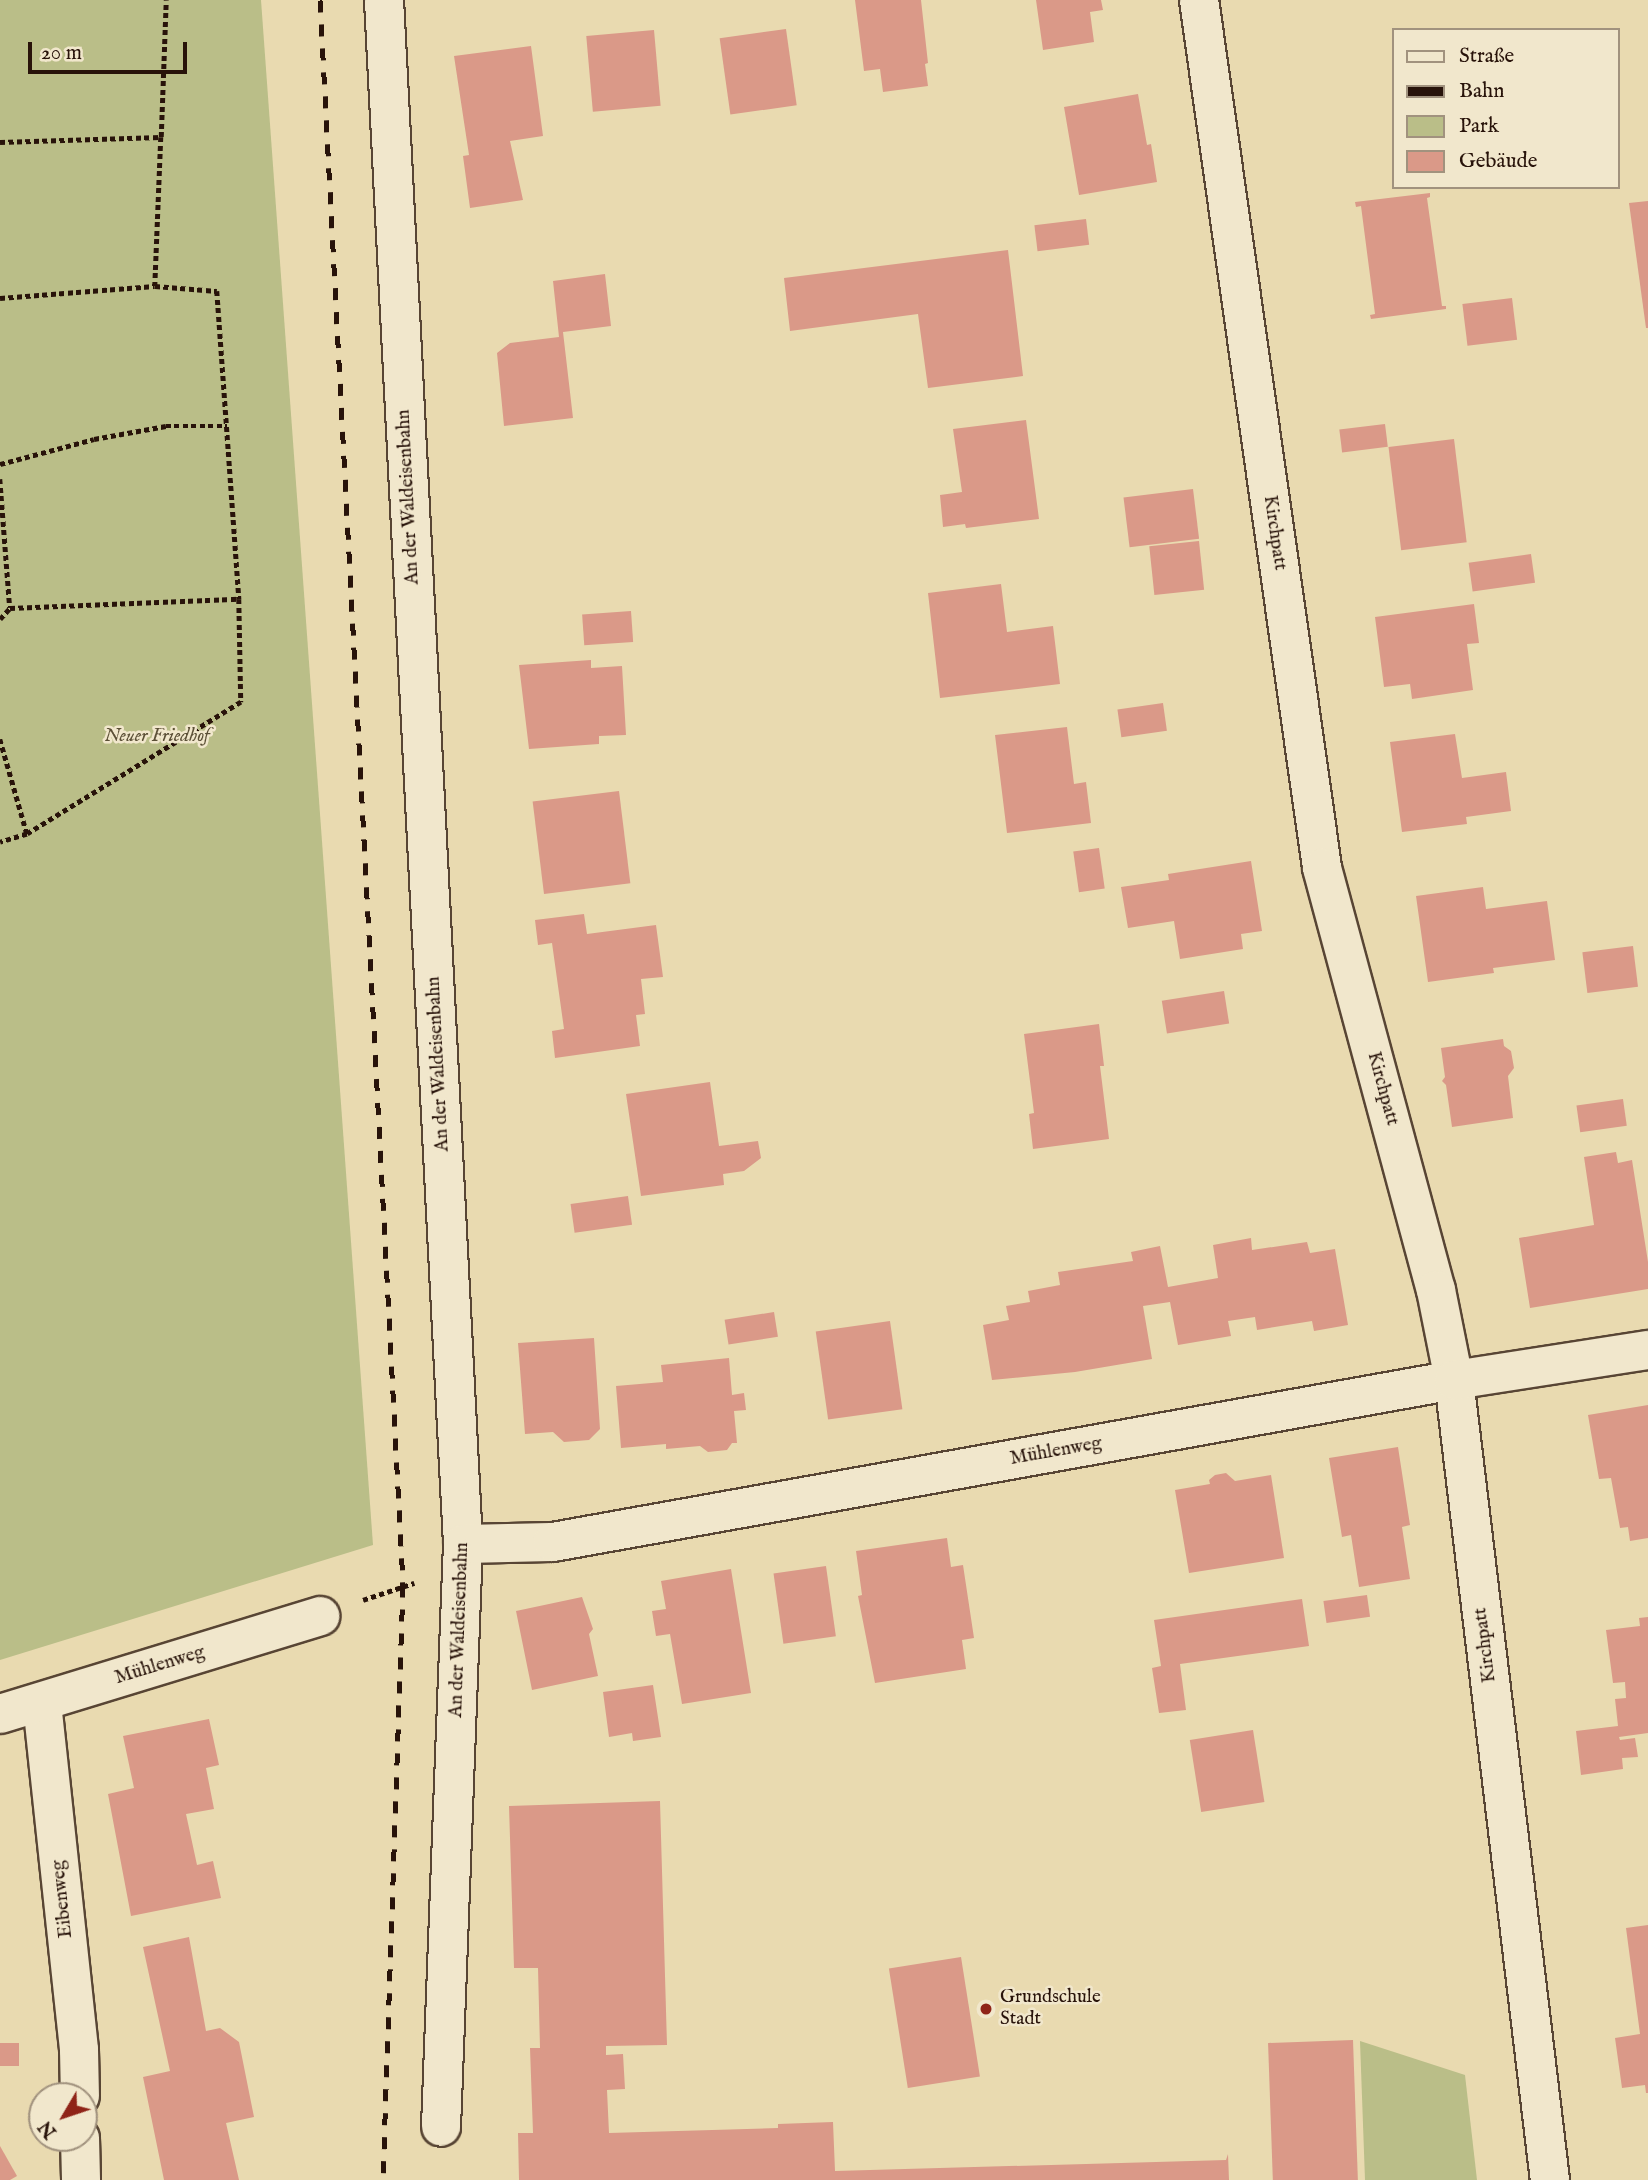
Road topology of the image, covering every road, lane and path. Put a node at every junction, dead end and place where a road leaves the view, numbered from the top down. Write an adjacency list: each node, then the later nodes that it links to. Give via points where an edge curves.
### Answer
1 (166, 0): 4 (path)
2 (384, 0): 19 (street, An der Waldeisenbahn)
3 (1199, 0): 18 (street, Kirchpatt, via 1322,868 1436,1290)
4 (161, 138): 5 (path); 6 (path)
5 (0, 142)
6 (155, 286): 7 (path); 8 (path, via 217,291)
7 (0, 298)
8 (227, 426): 9 (path, via 166,426); 11 (path)
9 (0, 464)
10 (0, 479): 12 (path)
11 (239, 599): 12 (path); 15 (path, via 240,702)
12 (10, 607): 13 (path)
13 (0, 619)
14 (0, 739): 15 (path)
15 (27, 834): 16 (path)
16 (0, 842)
17 (1648, 1350): 18 (street, Mühlenweg)
18 (1454, 1380): 19 (street, Mühlenweg); 27 (street, Kirchpatt)
19 (463, 1559): 20 (path); 24 (street, An der Waldeisenbahn)
20 (320, 1616): 21 (street, Mühlenweg)
21 (42, 1703): 22 (street, Mühlenweg); 23 (street, Eibenweg)
22 (0, 1714)
23 (80, 2082)
24 (441, 2127)
25 (80, 2152): 26 (street)
26 (80, 2180)
27 (1550, 2180)

